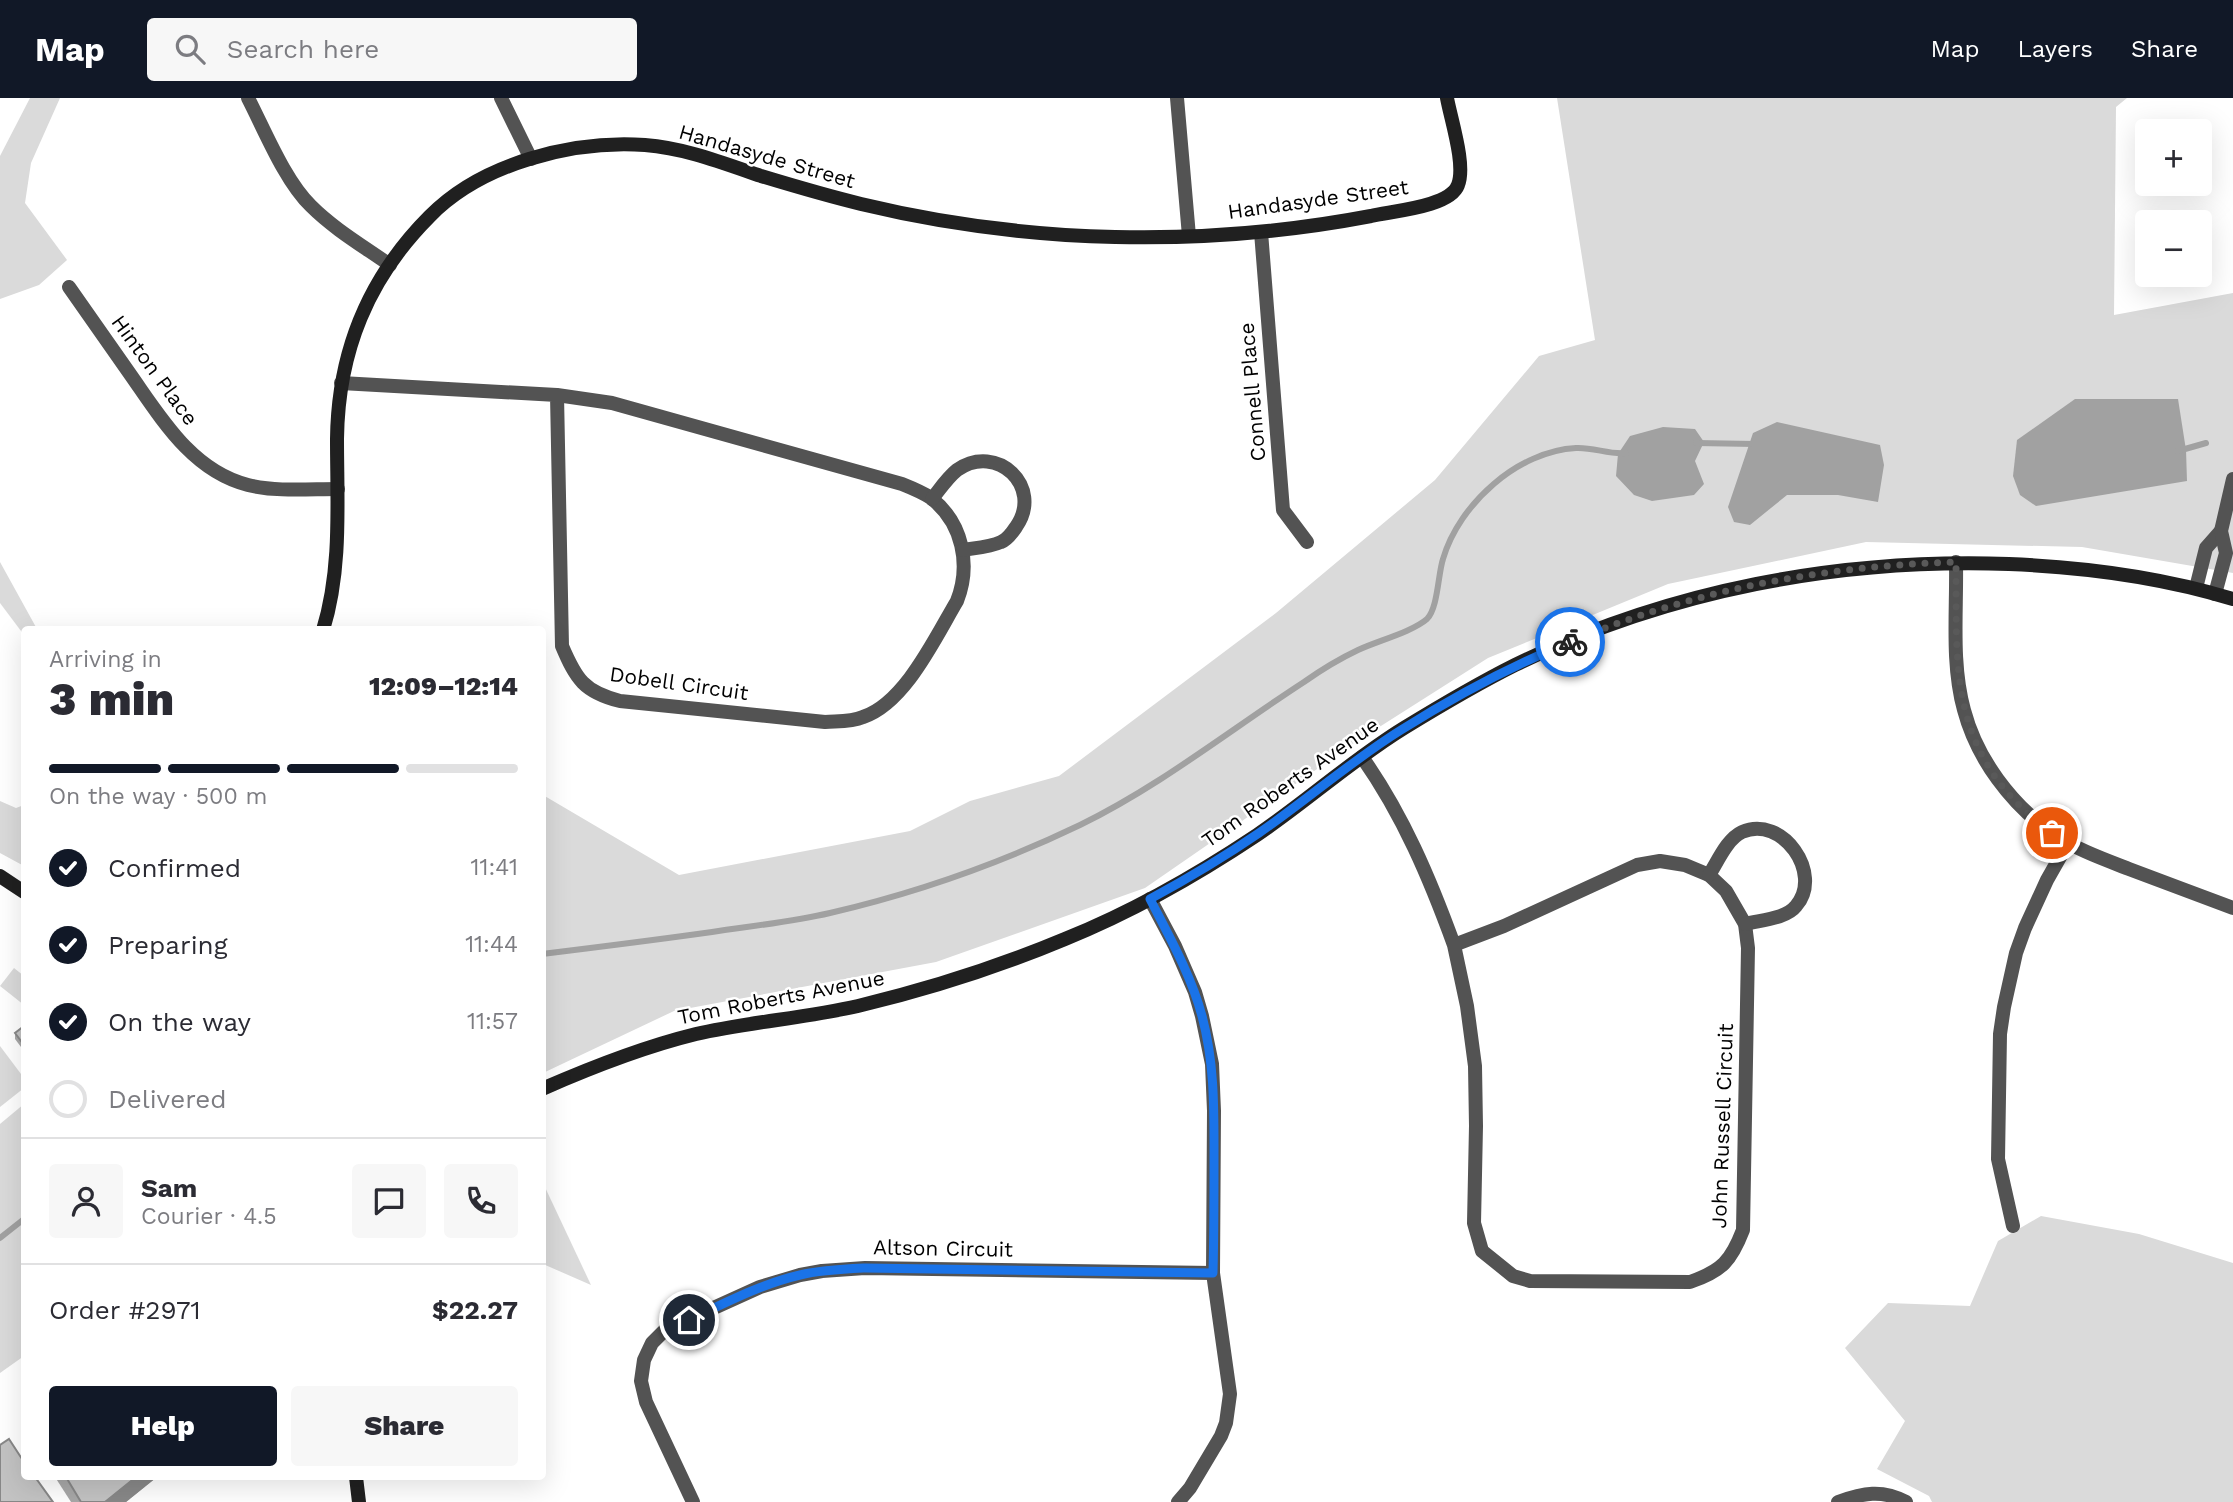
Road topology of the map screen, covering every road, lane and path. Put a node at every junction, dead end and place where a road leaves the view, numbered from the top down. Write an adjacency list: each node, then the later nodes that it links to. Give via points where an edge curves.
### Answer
1 (248, 98): 8 (street, via 309,205)
2 (501, 98): 5 (street)
3 (1178, 98): 7 (street)
4 (1447, 98): 6 (street, Handasyde Street, via 1459,161 1458,187 1449,197 1350,220)
5 (531, 159): 7 (street, Handasyde Street, via 599,145 647,146 696,155 861,204 956,223 1096,237); 8 (street, Handasyde Street, via 488,175 450,199 402,246)
6 (1261, 232): 7 (street, Handasyde Street); 16 (street, Connell Place, via 1283,510)
7 (1189, 236)
8 (390, 265): 10 (street, Handasyde Street, via 358,320)
9 (69, 287): 13 (street, Hinton Place, via 192,454 246,484 275,490)
10 (341, 383): 11 (street, Dobell Circuit); 13 (street, Handasyde Street)
11 (557, 395): 14 (street, Dobell Circuit, via 612,404 902,484); 17 (street, Dobell Circuit, via 562,646 573,672 603,697 825,722 866,716 889,703 906,683 957,601 965,564)
12 (2233, 479): 15 (street)
13 (338, 489): 22 (street, Handasyde Street, via 336,567)
14 (932, 499): 17 (street, Dobell Circuit, via 956,528); 17 (street, via 949,477 971,463 996,462 1019,481 1026,505 1011,534 1002,542)
15 (2221, 531): 19 (street, via 2206,548); 20 (street, via 2226,553)
16 (1307, 541)
17 (963, 551)
18 (1956, 562): 19 (street, Tom Roberts Avenue, via 2044,565); 23 (street, Tom Roberts Avenue, via 1820,572 1688,599 1520,663 1422,717); 24 (street, via 1957,673 1969,727 2005,789)
19 (2196, 588): 20 (street, Tom Roberts Avenue)
20 (2216, 594): 21 (street, Tom Roberts Avenue)
21 (2233, 599)
22 (324, 626)
23 (1362, 757): 28 (street, Tom Roberts Avenue, via 1257,834); 31 (street, John Russell Circuit, via 1397,811)
24 (2068, 843): 29 (street); 33 (street, via 2016,953 2000,1034 1998,1159)
25 (1709, 875): 30 (street, John Russell Circuit, via 1726,891); 30 (street, via 1741,832 1768,831 1793,848 1804,868 1805,890 1796,907); 31 (street, John Russell Circuit, via 1661,861 1637,865)
26 (0, 876): 27 (street)
27 (21, 890)
28 (1150, 899): 32 (street, Tom Roberts Avenue, via 1069,938 942,984 853,1007 697,1034 635,1052); 34 (street, via 1195,992 1212,1064)
29 (2233, 908)
30 (1745, 924): 31 (street, John Russell Circuit, via 1743,1230 1720,1268 1690,1282 1530,1282 1513,1276 1482,1251 1474,1223 1475,1066)
31 (1454, 945)
32 (546, 1087)
33 (2013, 1226)
34 (1213, 1273): 37 (street, Altson Circuit, via 865,1268 822,1271 760,1287 665,1330 644,1360 641,1381 646,1402); 38 (street, via 1230,1394 1226,1423)
35 (356, 1480): 36 (street)
36 (359, 1502)
37 (693, 1502)
38 (1178, 1502)
39 (1838, 1502): 40 (street, via 1878,1492)
40 (1906, 1502)

